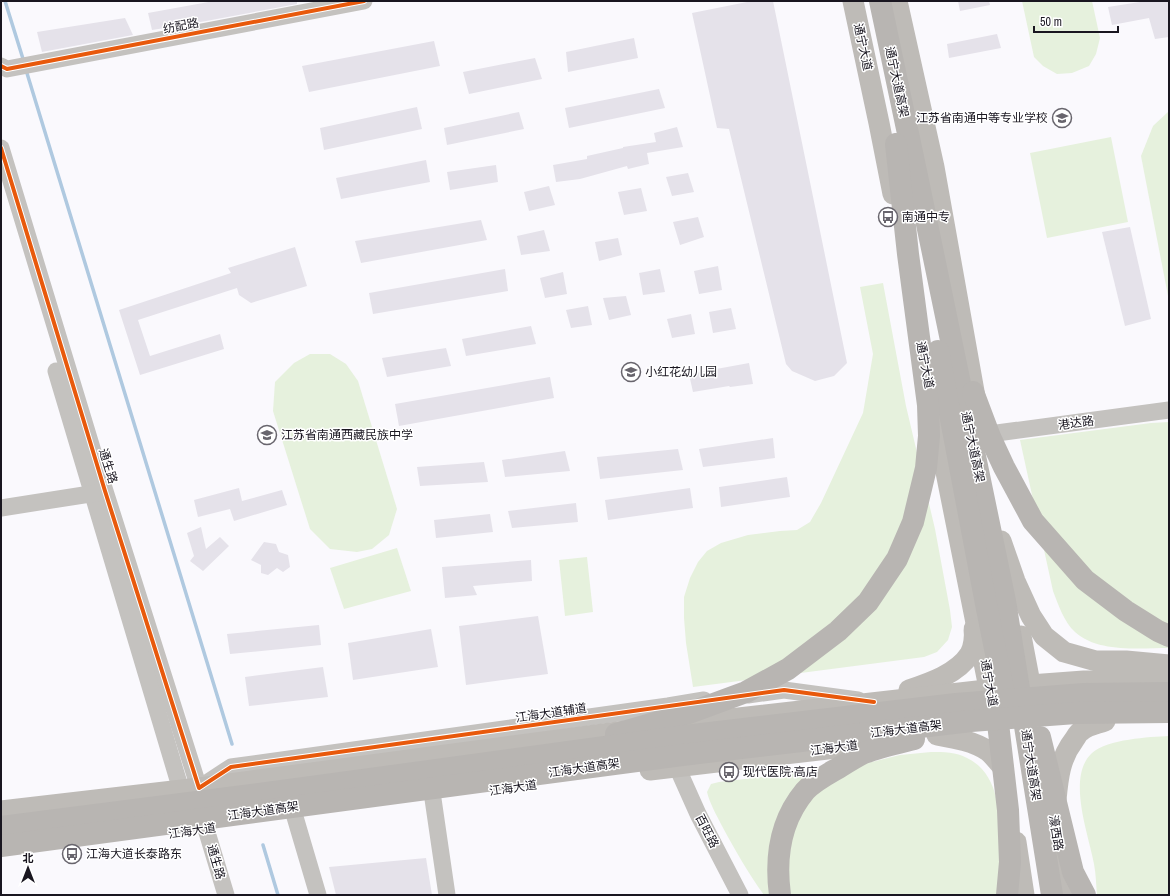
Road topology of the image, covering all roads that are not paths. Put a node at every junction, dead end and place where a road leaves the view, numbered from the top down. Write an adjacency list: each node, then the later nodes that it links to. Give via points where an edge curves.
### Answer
1 (364, 1): 6 (street, 纺配路, via 7,68)
2 (853, 1): 16 (main road, 通宁大道, via 939,437)
3 (865, 1): 7 (highway, 通宁大道高架)
4 (880, 1): 9 (highway, 通宁大道高架)
5 (897, 1): 12 (main road, via 934,167)
6 (1, 66)
7 (896, 144): 16 (highway, 通宁大道高架); 34 (highway, via 928,405 929,436 926,468 913,522 897,559 868,602 838,631 788,669 746,692 689,713 590,741 413,767)
8 (1, 148): 13 (street, 通生路)
9 (917, 176): 16 (highway, 通宁大道高架); 17 (highway, via 944,260 975,400 1001,461 1033,521 1085,580 1126,611)
10 (1, 184): 13 (street, 通生路)
11 (1169, 410): 12 (street, 港达路)
12 (982, 435): 15 (main road)
13 (99, 493): 14 (street); 33 (street, 通生路)
14 (1, 508)
15 (1001, 541): 18 (main road, via 1015,581 1031,616 1044,636 1064,652 1096,661 1126,661); 19 (main road)
16 (988, 604): 20 (main road, 通宁大道); 21 (main road, via 971,652 958,667 929,683); 48 (highway, via 990,659 1008,810 1010,862); 50 (highway, 通宁大道高架); 51 (highway, 通宁大道高架); 53 (highway, via 1055,797 1073,872)
17 (1169, 636)
18 (1168, 680): 19 (main road, via 1084,681); 34 (highway, 江海大道高架, via 1084,694 956,704 693,735)
19 (1030, 685): 20 (main road); 27 (main road)
20 (990, 689): 21 (main road); 29 (main road, 通宁大道)
21 (874, 702): 33 (main road, via 681,724); 33 (street, 江海大道辅道, via 784,690 231,767)
22 (1169, 712): 23 (highway, 江海大道高架)
23 (1076, 713): 24 (highway, 江海大道高架); 28 (highway)
24 (971, 721): 41 (highway, 江海大道高架, via 682,755); 47 (highway, via 864,753 822,778 806,791 786,823 780,845)
25 (1105, 721): 26 (main road, 江海大道); 27 (main road, 江海大道); 38 (main road, via 1081,731 1069,746 1058,779)
26 (1169, 721)
27 (1038, 724): 29 (main road, 江海大道); 38 (main road, 濠西路)
28 (1169, 725)
29 (998, 729): 30 (main road, 江海大道); 31 (main road)
30 (936, 735): 31 (main road, via 976,745); 32 (main road, 江海大道)
31 (1004, 766): 49 (main road)
32 (677, 767): 35 (main road, 江海大道); 46 (street, 百旺路)
33 (190, 789): 36 (main road)
34 (289, 790): 39 (highway, 江海大道高架)
35 (433, 799): 37 (main road, 江海大道); 45 (street)
36 (1, 811)
37 (294, 818): 40 (main road, 江海大道); 44 (street)
38 (1054, 818): 52 (main road, 濠西路)
39 (1, 827)
40 (206, 829): 42 (main road, 江海大道); 43 (street, 通生路)
41 (1, 846)
42 (1, 857)
43 (226, 895)
44 (318, 895)
45 (447, 895)
46 (740, 895)
47 (780, 895)
48 (1007, 895)
49 (1024, 895)
50 (1038, 895)
51 (1052, 895)
52 (1066, 895)
53 (1085, 895)

